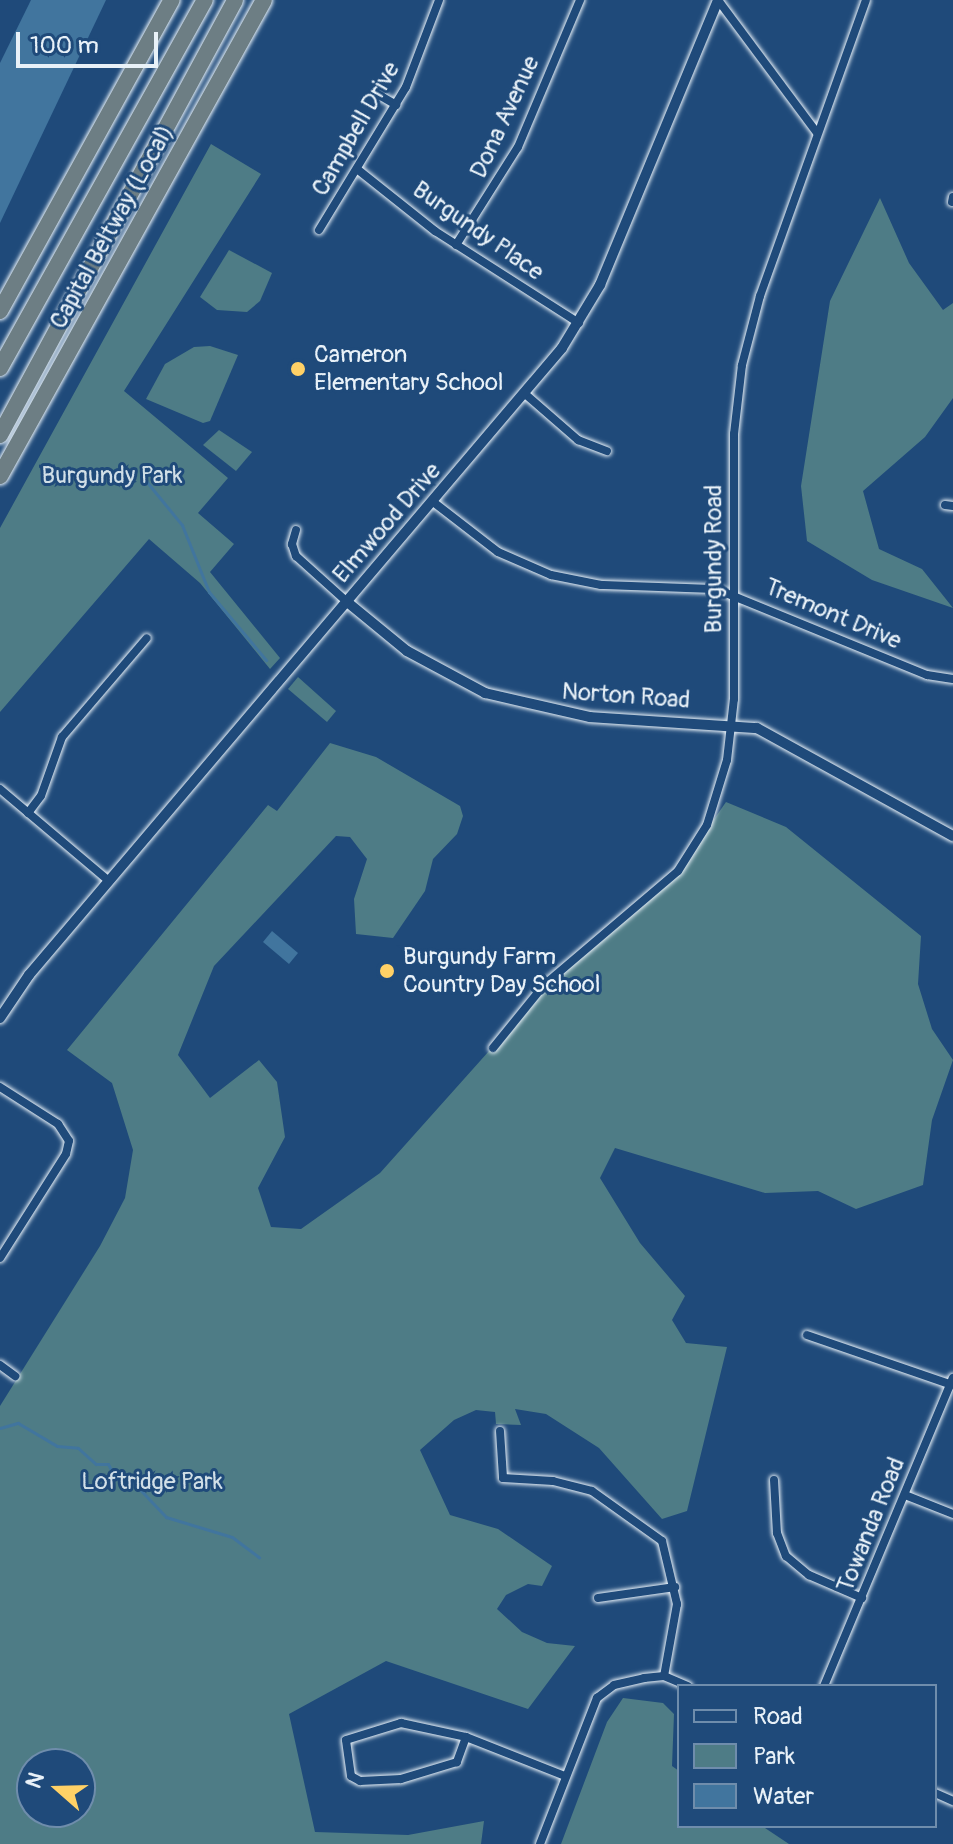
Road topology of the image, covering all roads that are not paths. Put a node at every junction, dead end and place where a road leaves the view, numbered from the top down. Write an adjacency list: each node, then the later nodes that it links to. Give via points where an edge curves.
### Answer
1 (172, 0): 15 (highway)
2 (205, 0): 17 (highway)
3 (235, 0): 19 (highway)
4 (264, 0): 21 (highway, Capital Beltway (Local))
5 (439, 0): 10 (street, Campbell Drive)
6 (580, 0): 14 (street, Dona Avenue, via 518,147)
7 (718, 0): 11 (street); 16 (street, Elmwood Drive)
8 (866, 0): 11 (street, Burgundy Road)
9 (379, 95): 10 (street)
10 (396, 105): 12 (street, Campbell Drive)
11 (817, 133): 24 (street, Burgundy Road, via 742,365 734,434)
12 (357, 169): 13 (street, Campbell Drive); 14 (street, Burgundy Place)
13 (319, 230)
14 (456, 245): 16 (street, Burgundy Place)
15 (0, 311)
16 (579, 323): 18 (street, Elmwood Drive)
17 (0, 368)
18 (524, 393): 20 (street, via 578,440); 22 (street, Elmwood Drive)
19 (0, 435)
20 (607, 451)
21 (0, 476)
22 (432, 501): 24 (street, Tremont Drive, via 498,552 551,575 601,585); 25 (street, Elmwood Drive)
23 (296, 530): 25 (street, Norton Road, via 296,556)
24 (734, 594): 27 (street, Tremont Drive, via 927,675); 28 (street, Burgundy Road)
25 (346, 601): 28 (street, Norton Road, via 425,663 506,700 590,717); 32 (street, Elmwood Drive)
26 (147, 638): 30 (street, via 62,737 41,796)
27 (953, 679)
28 (732, 723): 31 (street, Norton Road, via 766,732); 34 (street, Burgundy Road, via 721,785 707,825 678,871 544,985)
29 (0, 789): 30 (street)
30 (28, 813): 32 (street)
31 (953, 836)
32 (109, 881): 33 (street, Elmwood Drive, via 29,975)
33 (0, 1018)
34 (493, 1048)
35 (0, 1087): 36 (street, via 58,1124 69,1141 66,1154)
36 (0, 1258)
37 (807, 1335): 40 (street)
38 (0, 1365): 39 (street)
39 (15, 1376)
40 (952, 1382): 43 (street, Towanda Road)
41 (500, 1431): 45 (street, via 503,1478 553,1481 605,1497 662,1541)
42 (774, 1480): 47 (street, via 777,1533 786,1556 809,1575)
43 (905, 1495): 44 (street); 47 (street, Towanda Road)
44 (953, 1514)
45 (675, 1587): 46 (street); 48 (street, via 676,1612)
46 (598, 1598)
47 (862, 1598): 50 (street, Towanda Road)
48 (664, 1676): 49 (street); 52 (street, via 628,1680 602,1693)
49 (683, 1684)
50 (825, 1684)
51 (466, 1737): 51 (street, via 401,1723 384,1725 346,1740 351,1776 360,1781 401,1779 457,1762); 52 (street)
52 (565, 1776): 53 (street)
53 (540, 1844)

